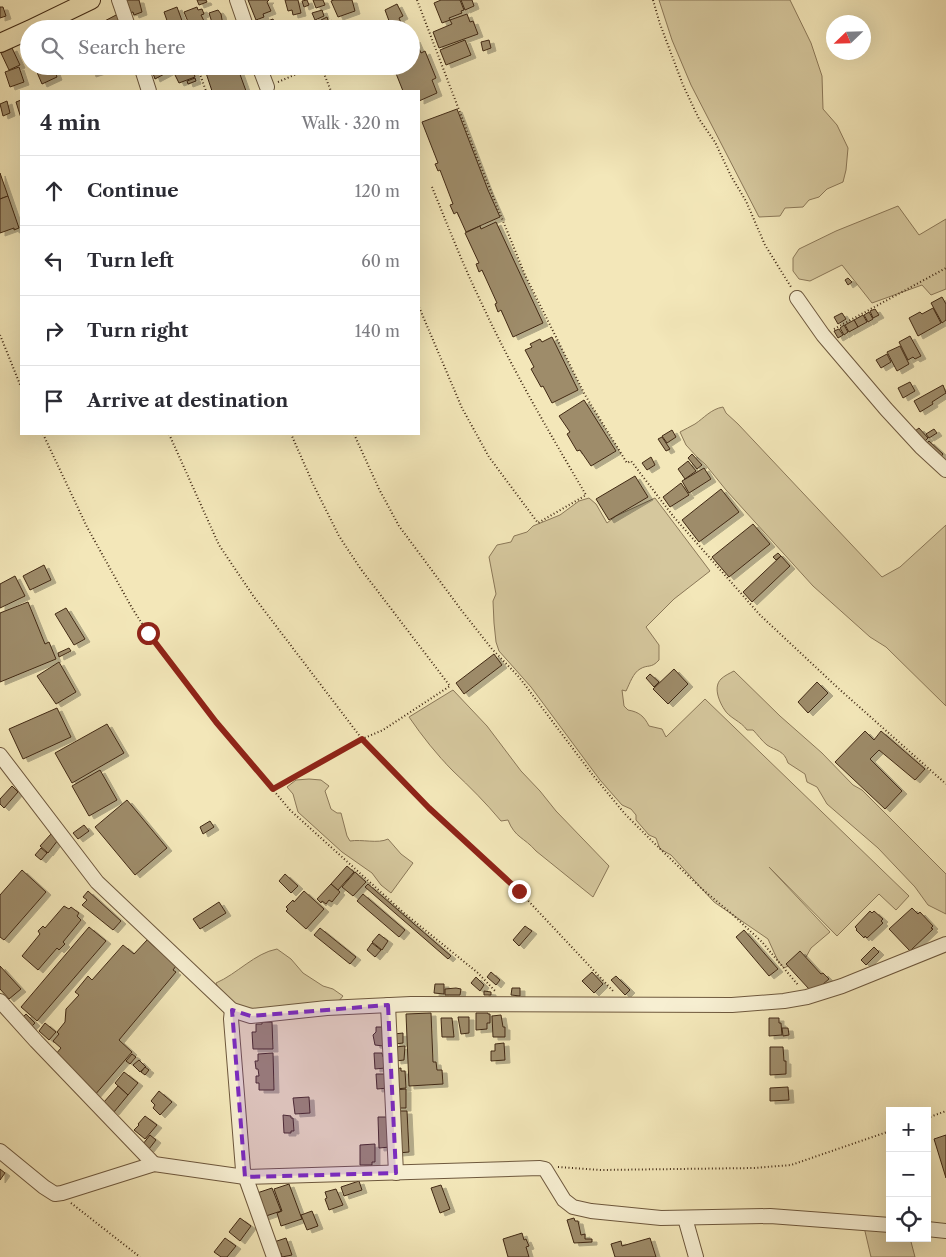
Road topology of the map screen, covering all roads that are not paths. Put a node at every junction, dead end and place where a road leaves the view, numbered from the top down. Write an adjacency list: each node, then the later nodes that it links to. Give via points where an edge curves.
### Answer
1 (91, 0): 4 (main road)
2 (119, 0): 5 (street)
3 (237, 0): 6 (street)
4 (49, 20)
5 (126, 20)
6 (244, 20)
7 (20, 34): 8 (main road)
8 (0, 43)
9 (144, 75): 12 (street)
10 (262, 75): 11 (street)
11 (266, 87)
12 (149, 90)
13 (797, 298): 14 (street, via 823,335 886,409)
14 (946, 470)
15 (0, 756): 19 (street, via 97,882)
16 (946, 944): 18 (street, via 842,986 784,1001 732,1005)
17 (0, 1001): 21 (street)
18 (388, 1005): 19 (street, via 251,1016); 22 (street)
19 (232, 1010): 23 (street)
20 (0, 1151): 21 (street, via 54,1194)
21 (154, 1164): 23 (street)
22 (396, 1173): 23 (street); 24 (street, via 545,1169 564,1200 573,1207 627,1216)
23 (245, 1177): 28 (street)
24 (685, 1218): 25 (street, via 770,1216); 29 (street)
25 (886, 1225)
26 (931, 1229): 27 (street)
27 (946, 1231)
28 (274, 1257)
29 (696, 1257)

